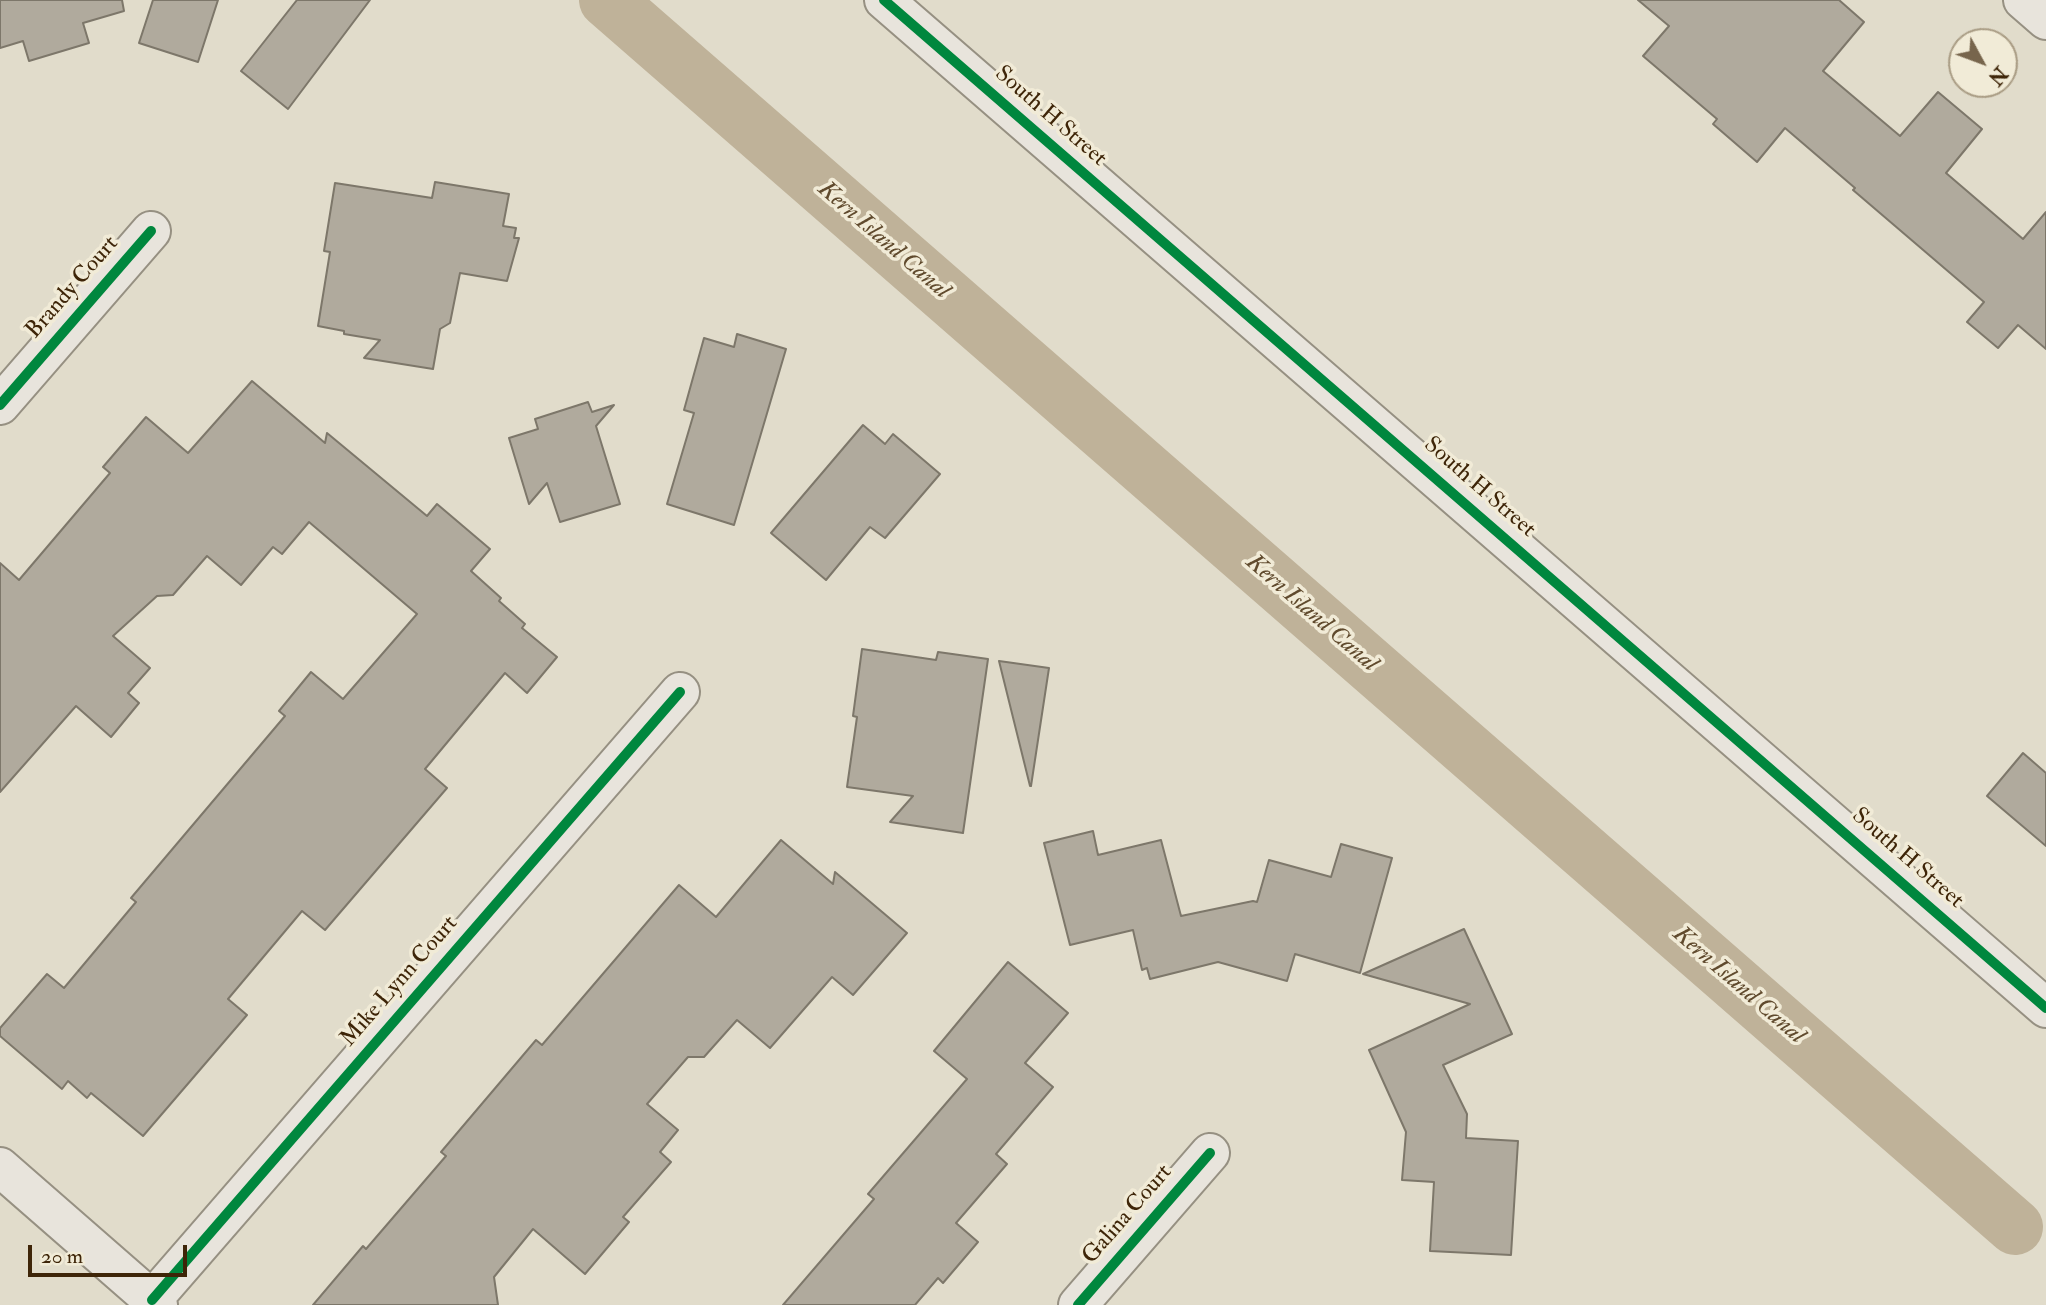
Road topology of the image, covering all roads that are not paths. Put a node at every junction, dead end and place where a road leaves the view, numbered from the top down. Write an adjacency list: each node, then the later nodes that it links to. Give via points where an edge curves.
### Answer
1 (884, 0): 7 (street, South H Street)
2 (2023, 0): 3 (street)
3 (2046, 20)
4 (151, 231): 5 (street, Brandy Court)
5 (0, 405)
6 (680, 692): 10 (street, Mike Lynn Court)
7 (2046, 1008)
8 (1210, 1153): 11 (street, Galina Court)
9 (0, 1167): 10 (street)
10 (155, 1302)
11 (1078, 1305)

